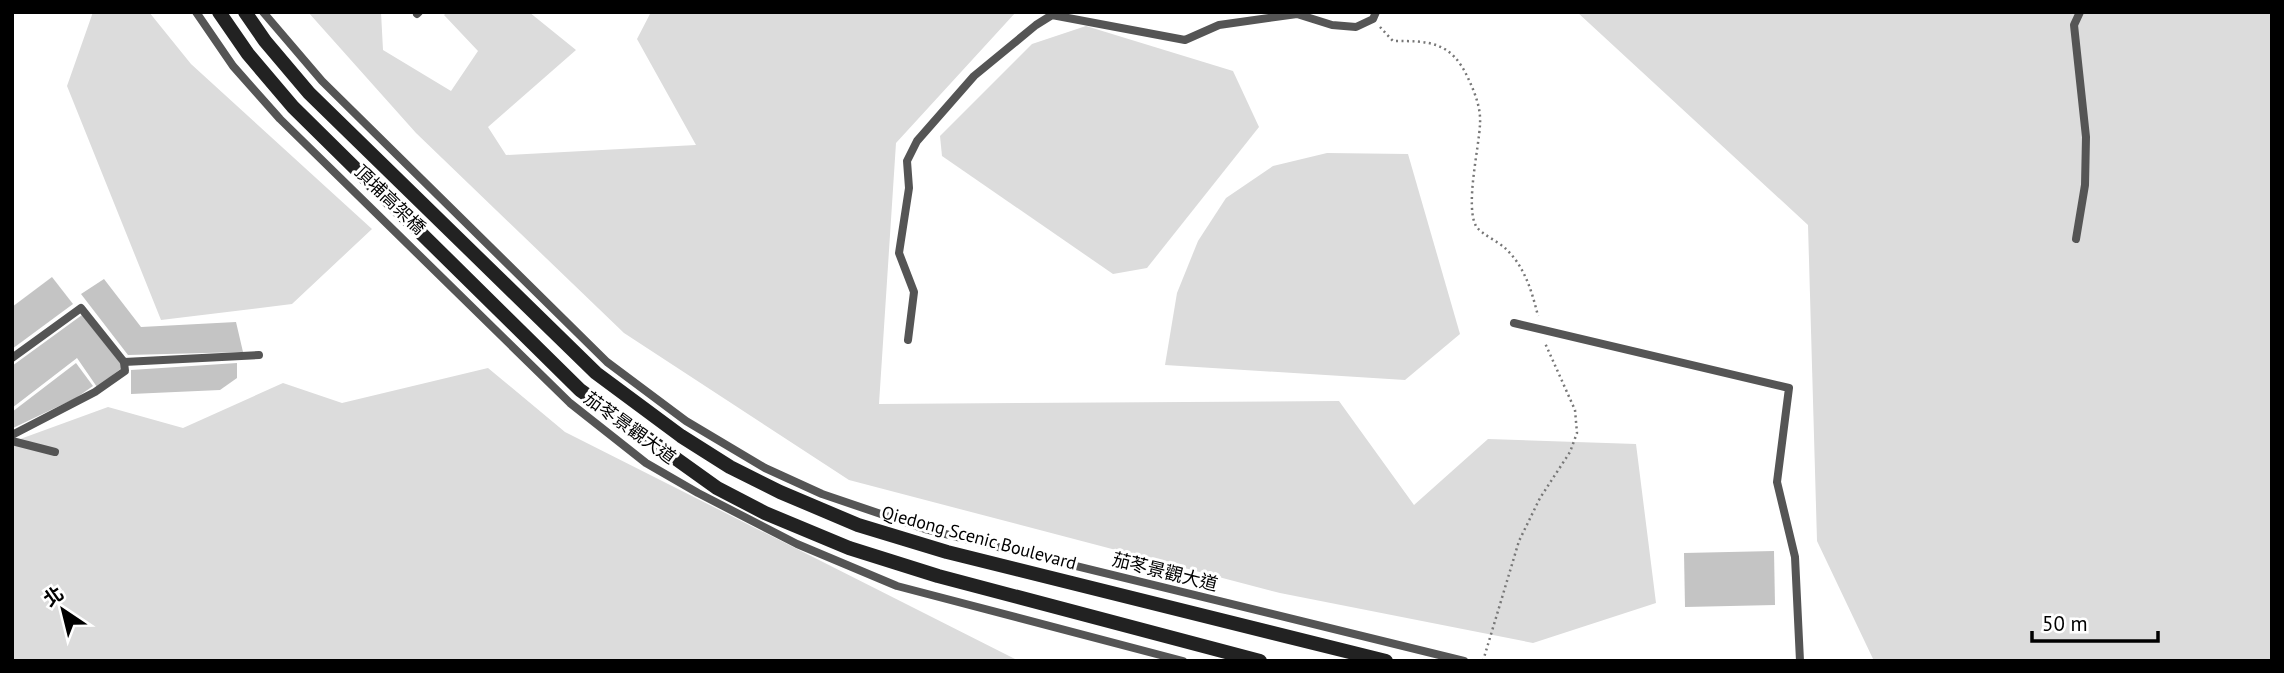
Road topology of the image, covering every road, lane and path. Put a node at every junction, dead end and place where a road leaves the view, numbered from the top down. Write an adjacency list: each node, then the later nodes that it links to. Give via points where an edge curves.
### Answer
1 (196, 12): 15 (lane, 頂埔高架橋, via 233,66 280,119)
2 (219, 12): 20 (street, 頂埔高架橋, via 293,107 580,390 717,488 849,548)
3 (245, 12): 14 (street, 頂埔高架橋, via 309,93)
4 (263, 12): 13 (lane, 頂埔高架橋, via 322,81)
5 (1376, 12): 9 (lane, via 1373,19 1356,27 1297,14 1219,26 1185,40 1052,15 1036,24 974,76 917,141 907,161 909,188 899,253 914,292)
6 (2080, 12): 7 (lane, via 2074,24 2086,137 2085,185)
7 (2076, 239)
8 (1514, 323): 23 (lane, via 1789,388 1777,482 1795,557)
9 (908, 340)
10 (260, 355): 12 (lane)
11 (12, 359): 12 (lane, via 81,308)
12 (124, 362): 16 (lane, via 125,371 96,392)
13 (607, 362): 22 (lane, 茄苳景觀大道, via 686,421 765,468 822,494 925,529)
14 (596, 373): 21 (street, Qiedong Scenic Boulevard, via 730,467 858,525 961,556)
15 (570, 403): 19 (lane, 茄苳景觀大道, via 646,463 797,544 897,586)
16 (12, 435)
17 (12, 441): 18 (lane)
18 (55, 452)
19 (1183, 661)
20 (1260, 661)
21 (1386, 661)
22 (1464, 661)
23 (1800, 661)

